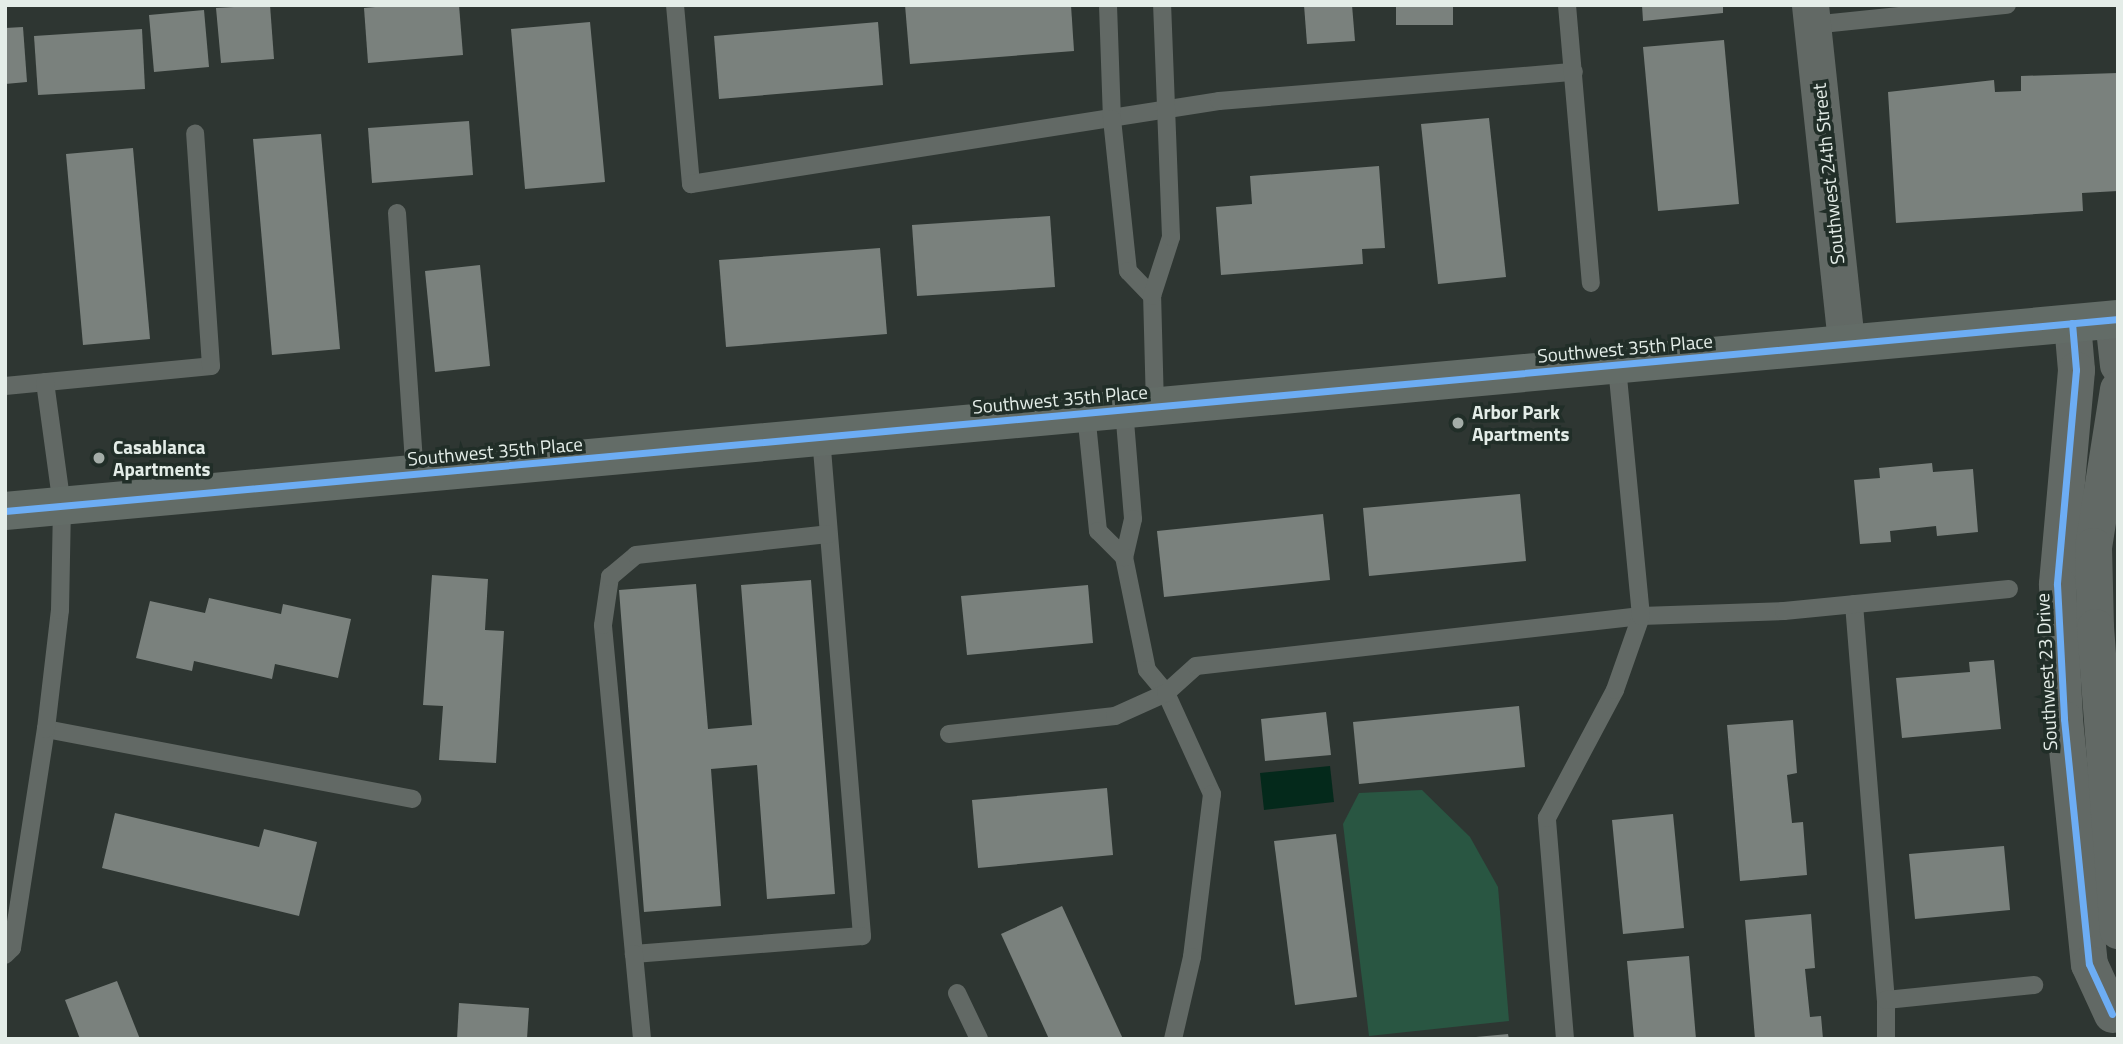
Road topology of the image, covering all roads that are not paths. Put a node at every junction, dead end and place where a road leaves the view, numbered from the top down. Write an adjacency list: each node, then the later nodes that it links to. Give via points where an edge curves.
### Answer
1 (676, 5): 9 (lane, via 691,184)
2 (1108, 5): 9 (lane)
3 (1162, 5): 8 (lane)
4 (1567, 5): 7 (lane)
5 (2007, 5): 6 (lane)
6 (1811, 15): 16 (street, Southwest 24th Street)
7 (1574, 72): 8 (lane, via 1219,101); 12 (lane)
8 (1168, 110): 9 (lane); 13 (lane, via 1171,237)
9 (1112, 119): 13 (lane, via 1128,271)
10 (195, 134): 19 (lane, via 211,366)
11 (397, 213): 25 (lane)
12 (1591, 283)
13 (1152, 296): 22 (lane)
14 (2115, 319): 15 (street, Southwest 35th Place); 18 (street)
15 (2072, 323): 16 (street, Southwest 35th Place); 43 (street, Southwest 23 Drive, via 2076,370 2057,584 2064,719 2089,964)
16 (1846, 344): 17 (street, Southwest 35th Place)
17 (1618, 365): 22 (street, Southwest 35th Place); 32 (lane)
18 (2118, 365)
19 (45, 382): 20 (lane); 26 (lane)
20 (5, 386)
21 (2118, 389): 37 (street, via 2093,546)
22 (1140, 408): 23 (street, Southwest 35th Place); 29 (lane, via 1133,519)
23 (1086, 413): 24 (street, Southwest 35th Place); 29 (lane, via 1098,531)
24 (821, 437): 25 (street, Southwest 35th Place); 28 (lane)
25 (415, 474): 26 (street, Southwest 35th Place)
26 (62, 506): 27 (street, Southwest 35th Place); 34 (lane, via 60,610)
27 (5, 511)
28 (828, 534): 38 (lane, via 636,555 610,577 603,625); 38 (lane, via 862,936)
29 (1125, 557): 33 (lane, via 1147,670)
30 (2010, 589): 31 (lane)
31 (1854, 604): 32 (lane); 42 (lane)
32 (1641, 616): 33 (lane, via 1196,666); 47 (lane, via 1615,690 1547,818)
33 (1166, 693): 35 (lane, via 1115,716); 46 (lane, via 1201,763 1213,813 1187,989)
34 (46, 729): 36 (lane); 39 (lane, via 12,948)
35 (949, 734)
36 (412, 799)
37 (2118, 930)
38 (634, 954): 44 (lane)
39 (5, 956)
40 (2034, 985): 42 (lane)
41 (957, 993): 45 (lane)
42 (1886, 1000): 48 (lane)
43 (2115, 1011)
44 (642, 1039)
45 (979, 1039)
46 (1173, 1039)
47 (1565, 1039)
48 (1886, 1039)

